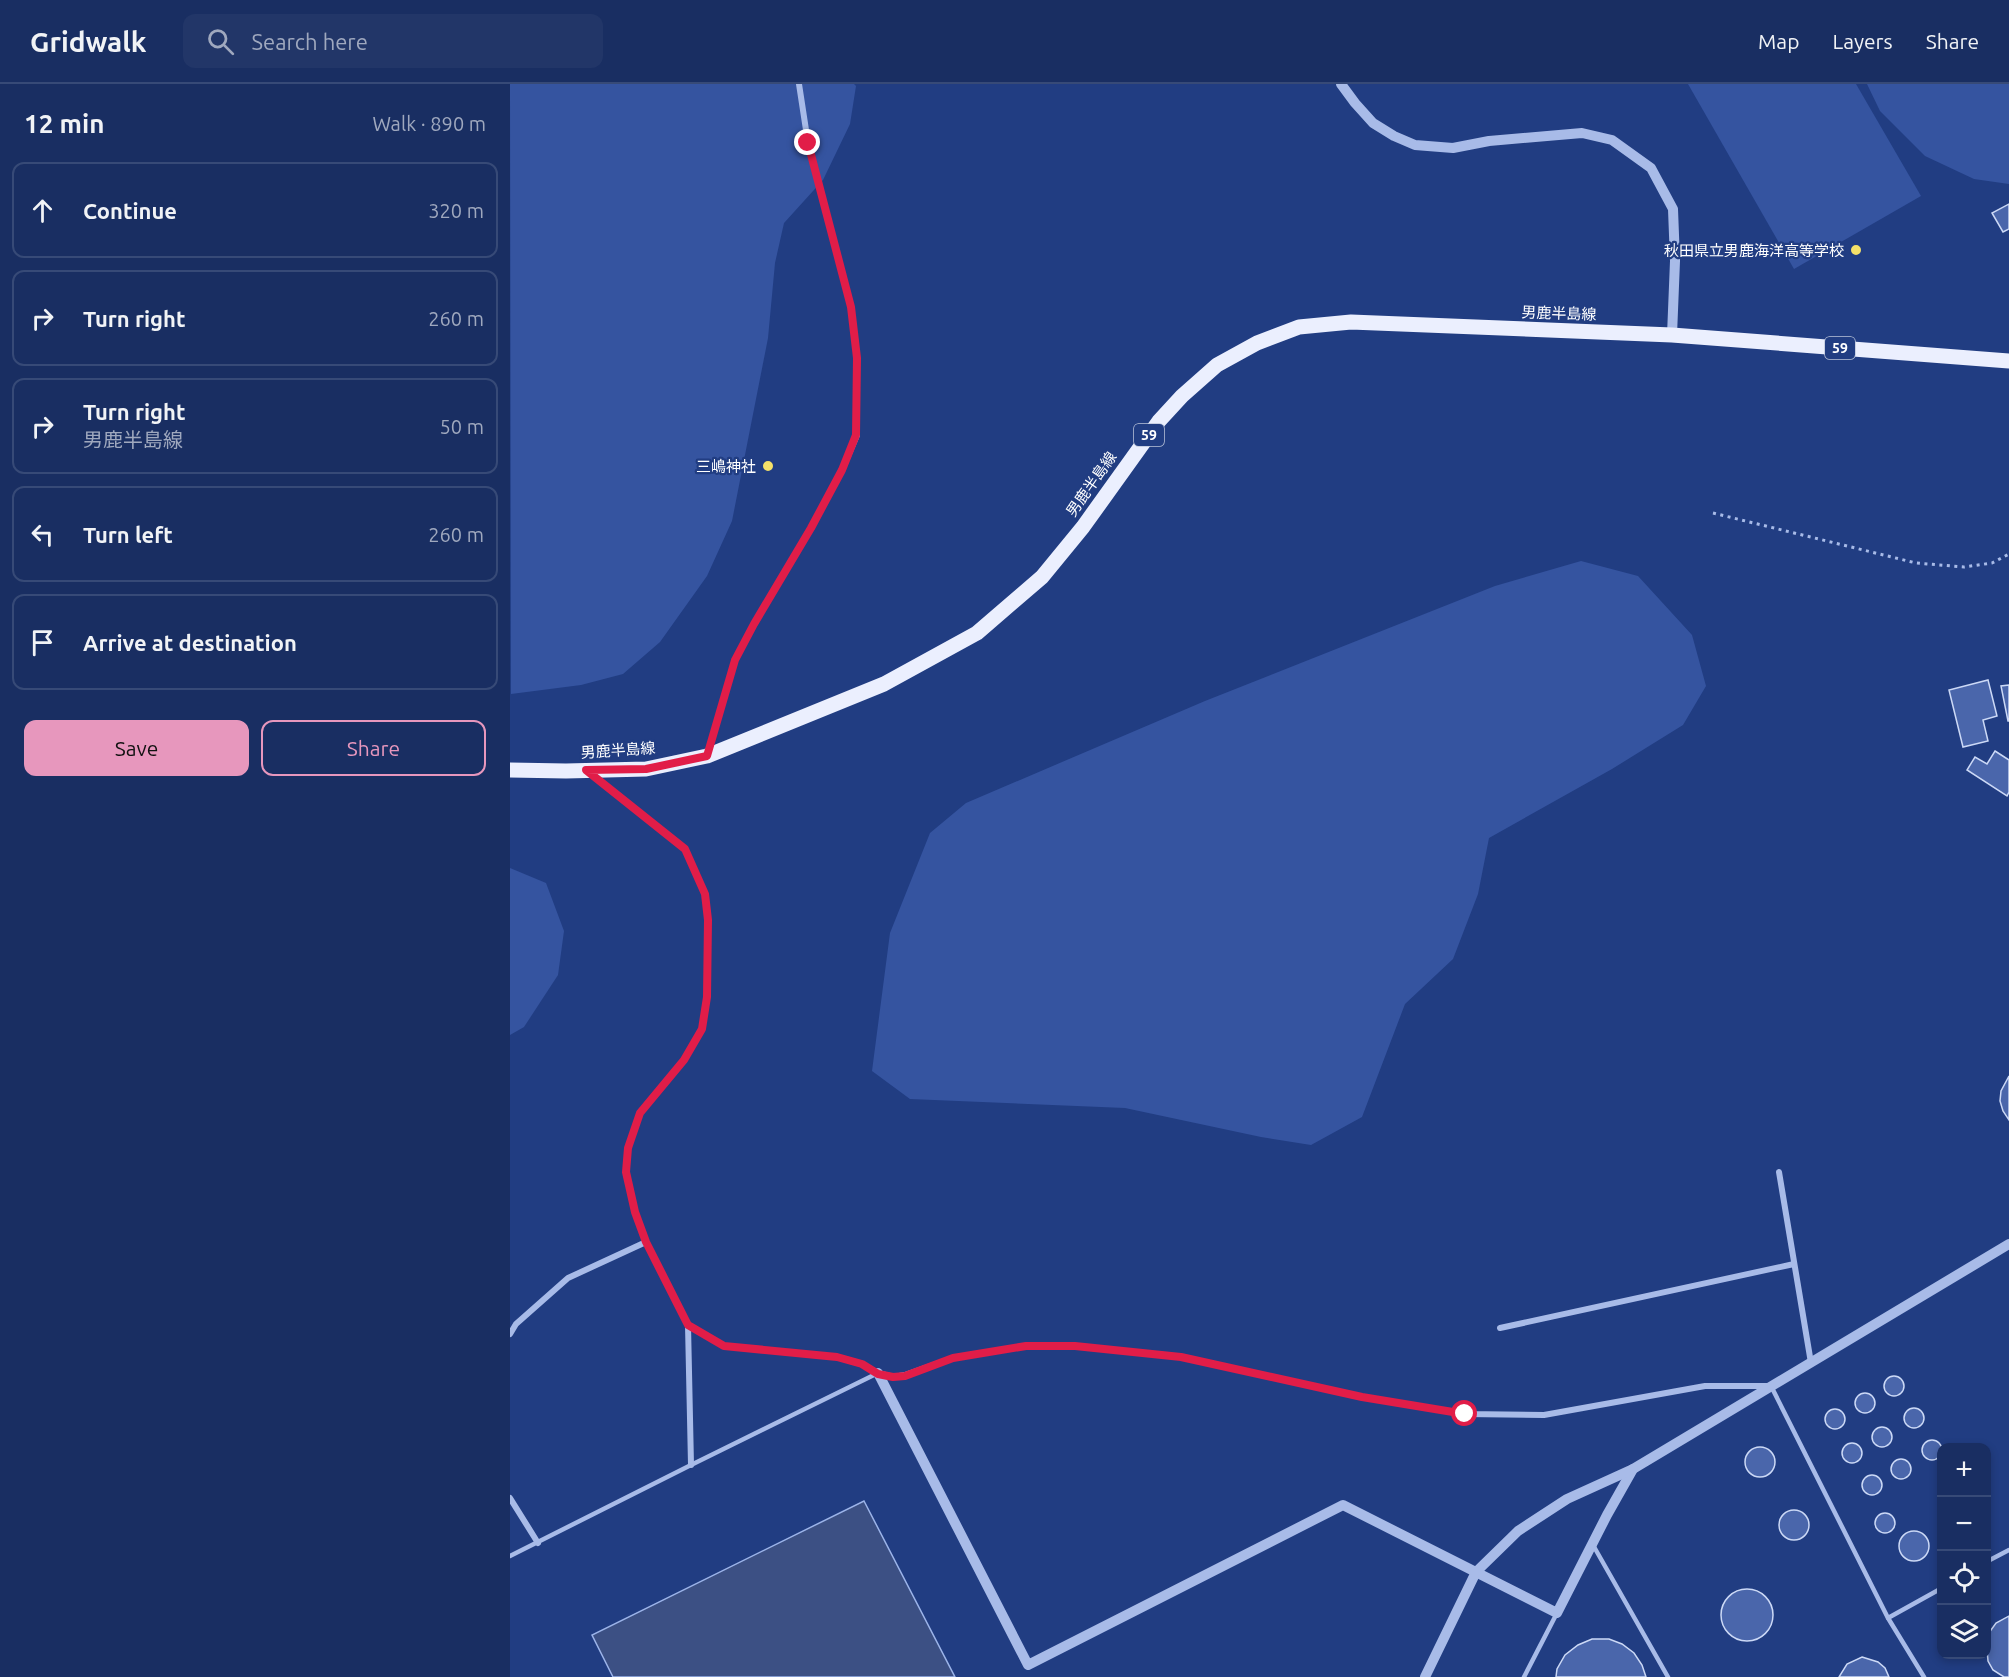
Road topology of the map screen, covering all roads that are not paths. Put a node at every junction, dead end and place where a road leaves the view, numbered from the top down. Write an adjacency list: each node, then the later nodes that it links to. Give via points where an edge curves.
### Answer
1 (798, 84): 5 (street, via 808,143 851,307 857,358 856,435 811,528 735,660)
2 (1341, 84): 3 (street, via 1373,123 1415,145 1453,148 1581,133 1611,140 1651,168 1673,209)
3 (1672, 335): 4 (main road, 男鹿半島線 / 59); 5 (main road, 男鹿半島線 / 59, via 1351,322 1299,327 1257,343 1217,365 1182,396 1041,577 977,633 884,684)
4 (2009, 361)
5 (707, 756): 7 (main road, 男鹿半島線 / 59, via 646,769)
6 (510, 770): 7 (main road, 男鹿半島線 / 59)
7 (586, 770): 9 (street, via 685,849 705,894 707,997 702,1029 684,1060 640,1113 628,1148 626,1172)
8 (1779, 1173): 11 (street)
9 (646, 1242): 12 (street); 14 (street, via 568,1278 516,1324)
10 (2009, 1244): 15 (street)
11 (1794, 1264): 13 (street); 15 (street)
12 (688, 1325): 16 (street, via 724,1346 837,1357 862,1364); 18 (street)
13 (1500, 1328)
14 (510, 1334)
15 (1811, 1363): 17 (street)
16 (878, 1374): 17 (street, via 905,1376 953,1358 1026,1346 1075,1346 1181,1357 1362,1397 1465,1414 1533,1415 1705,1386); 18 (lane); 26 (street, via 1028,1665 1343,1505)
17 (1771, 1386): 19 (street); 29 (lane)
18 (691, 1465): 21 (lane)
19 (1633, 1469): 22 (street); 26 (street, via 1567,1500 1518,1531)
20 (510, 1498): 21 (street)
21 (538, 1543): 24 (lane)
22 (1593, 1545): 28 (street); 32 (lane)
23 (2009, 1550): 25 (lane)
24 (510, 1556)
25 (1991, 1560)
26 (1476, 1572): 28 (street); 30 (street)
27 (1937, 1590): 29 (lane)
28 (1557, 1613): 31 (lane)
29 (1888, 1618): 33 (lane)
30 (1425, 1677)
31 (1524, 1677)
32 (1668, 1677)
33 (1924, 1677)

